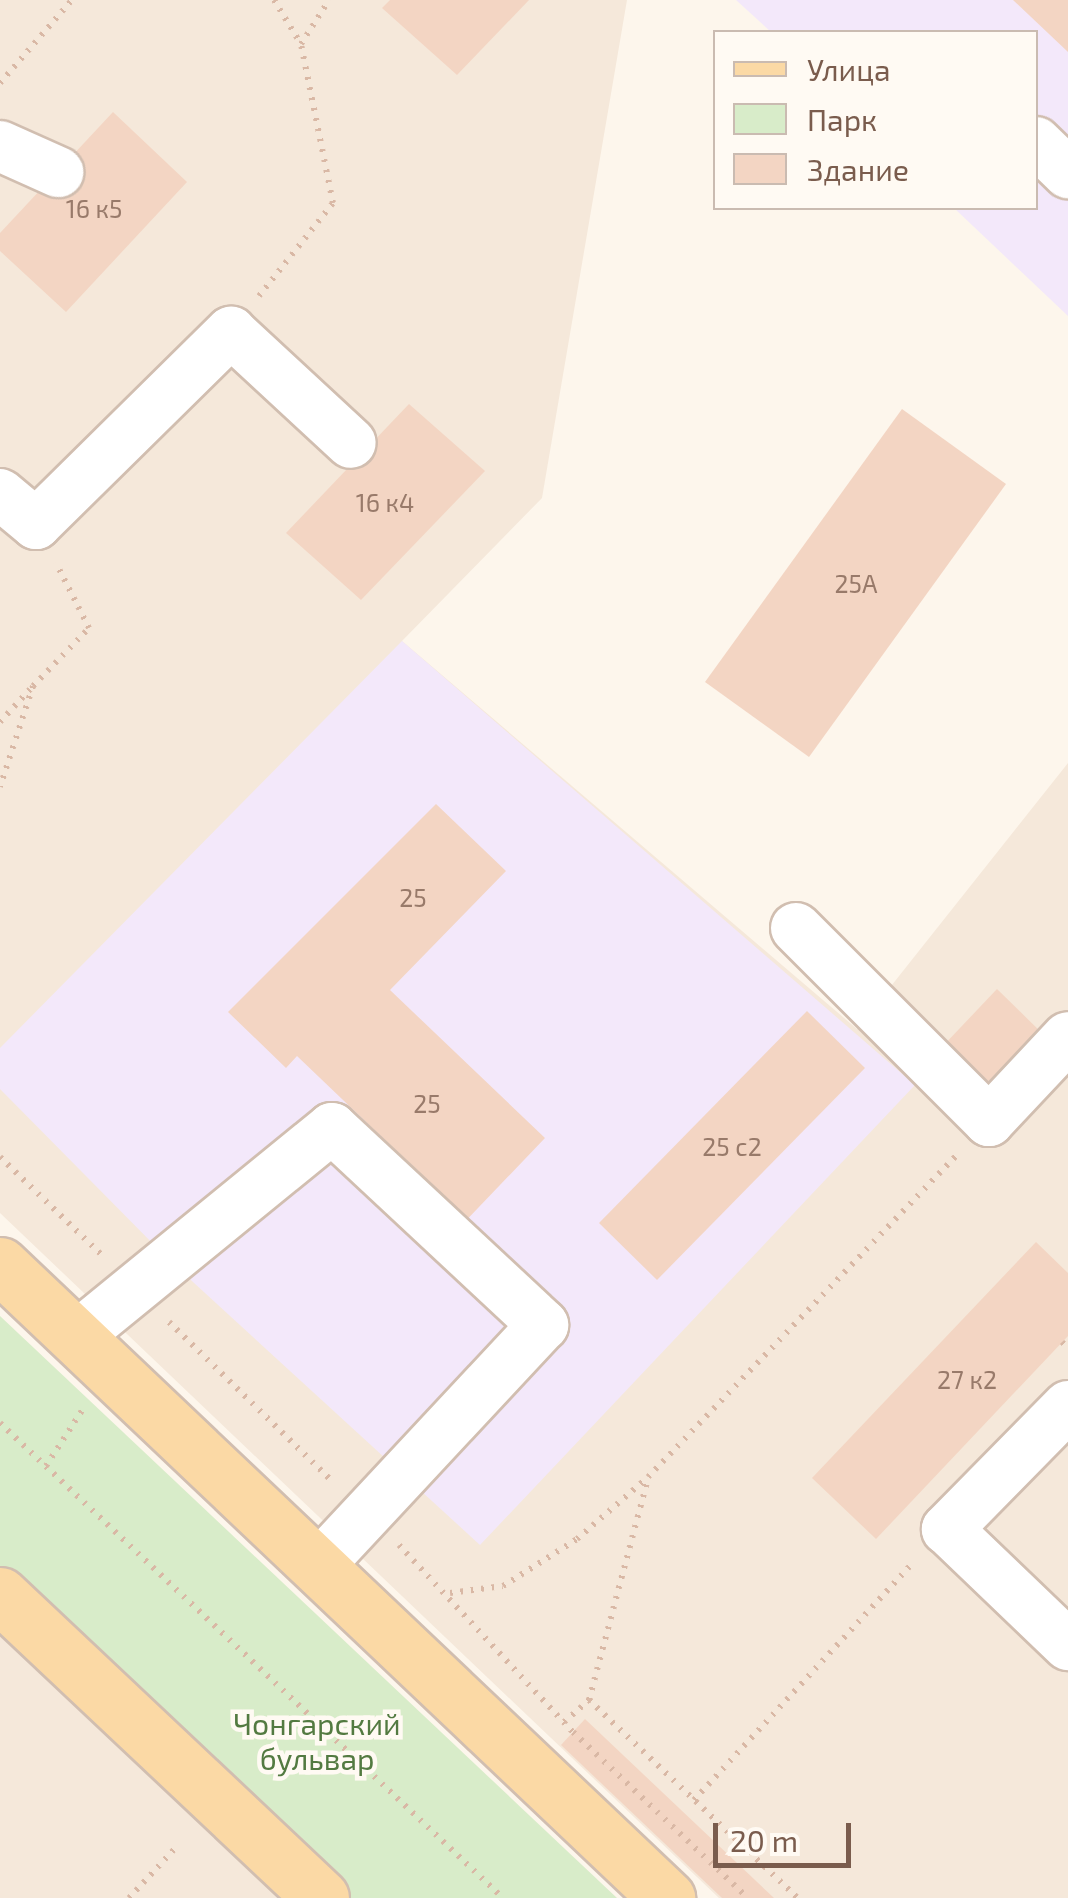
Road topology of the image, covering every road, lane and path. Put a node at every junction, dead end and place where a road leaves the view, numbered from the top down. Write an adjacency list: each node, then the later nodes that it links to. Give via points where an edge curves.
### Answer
1 (72, 0): 5 (path)
2 (274, 0): 4 (path)
3 (329, 0): 4 (path)
4 (301, 44): 10 (path, via 333,203)
5 (0, 83)
6 (1038, 144): 9 (lane)
7 (0, 146): 8 (lane)
8 (58, 172)
9 (1068, 173)
10 (230, 332): 11 (lane); 12 (lane)
11 (351, 443)
12 (18, 509): 13 (path, via 89,628)
13 (33, 686): 14 (path); 15 (path)
14 (0, 722)
15 (0, 787)
16 (796, 928): 18 (lane)
17 (1068, 1037): 18 (lane)
18 (989, 1122): 25 (path)
19 (0, 1157): 21 (path)
20 (0, 1265): 22 (main road)
21 (138, 1289): 22 (lane); 26 (path); 26 (lane, via 332,1128 543,1325)
22 (77, 1336): 28 (main road)
23 (1068, 1406): 27 (lane)
24 (0, 1423): 38 (path)
25 (648, 1477): 29 (path, via 577,1539 502,1586); 32 (path)
26 (367, 1514): 28 (lane); 29 (path)
27 (947, 1529): 31 (lane); 34 (path)
28 (318, 1566): 39 (main road)
29 (448, 1593): 33 (path)
30 (0, 1594): 37 (main road)
31 (1068, 1646)
32 (589, 1700): 33 (path); 34 (path)
33 (564, 1722): 40 (path)
34 (694, 1800): 41 (path)
35 (178, 1845): 36 (path)
36 (129, 1898)
37 (322, 1898)
38 (502, 1898)
39 (667, 1898)
40 (748, 1898)
41 (798, 1898)

